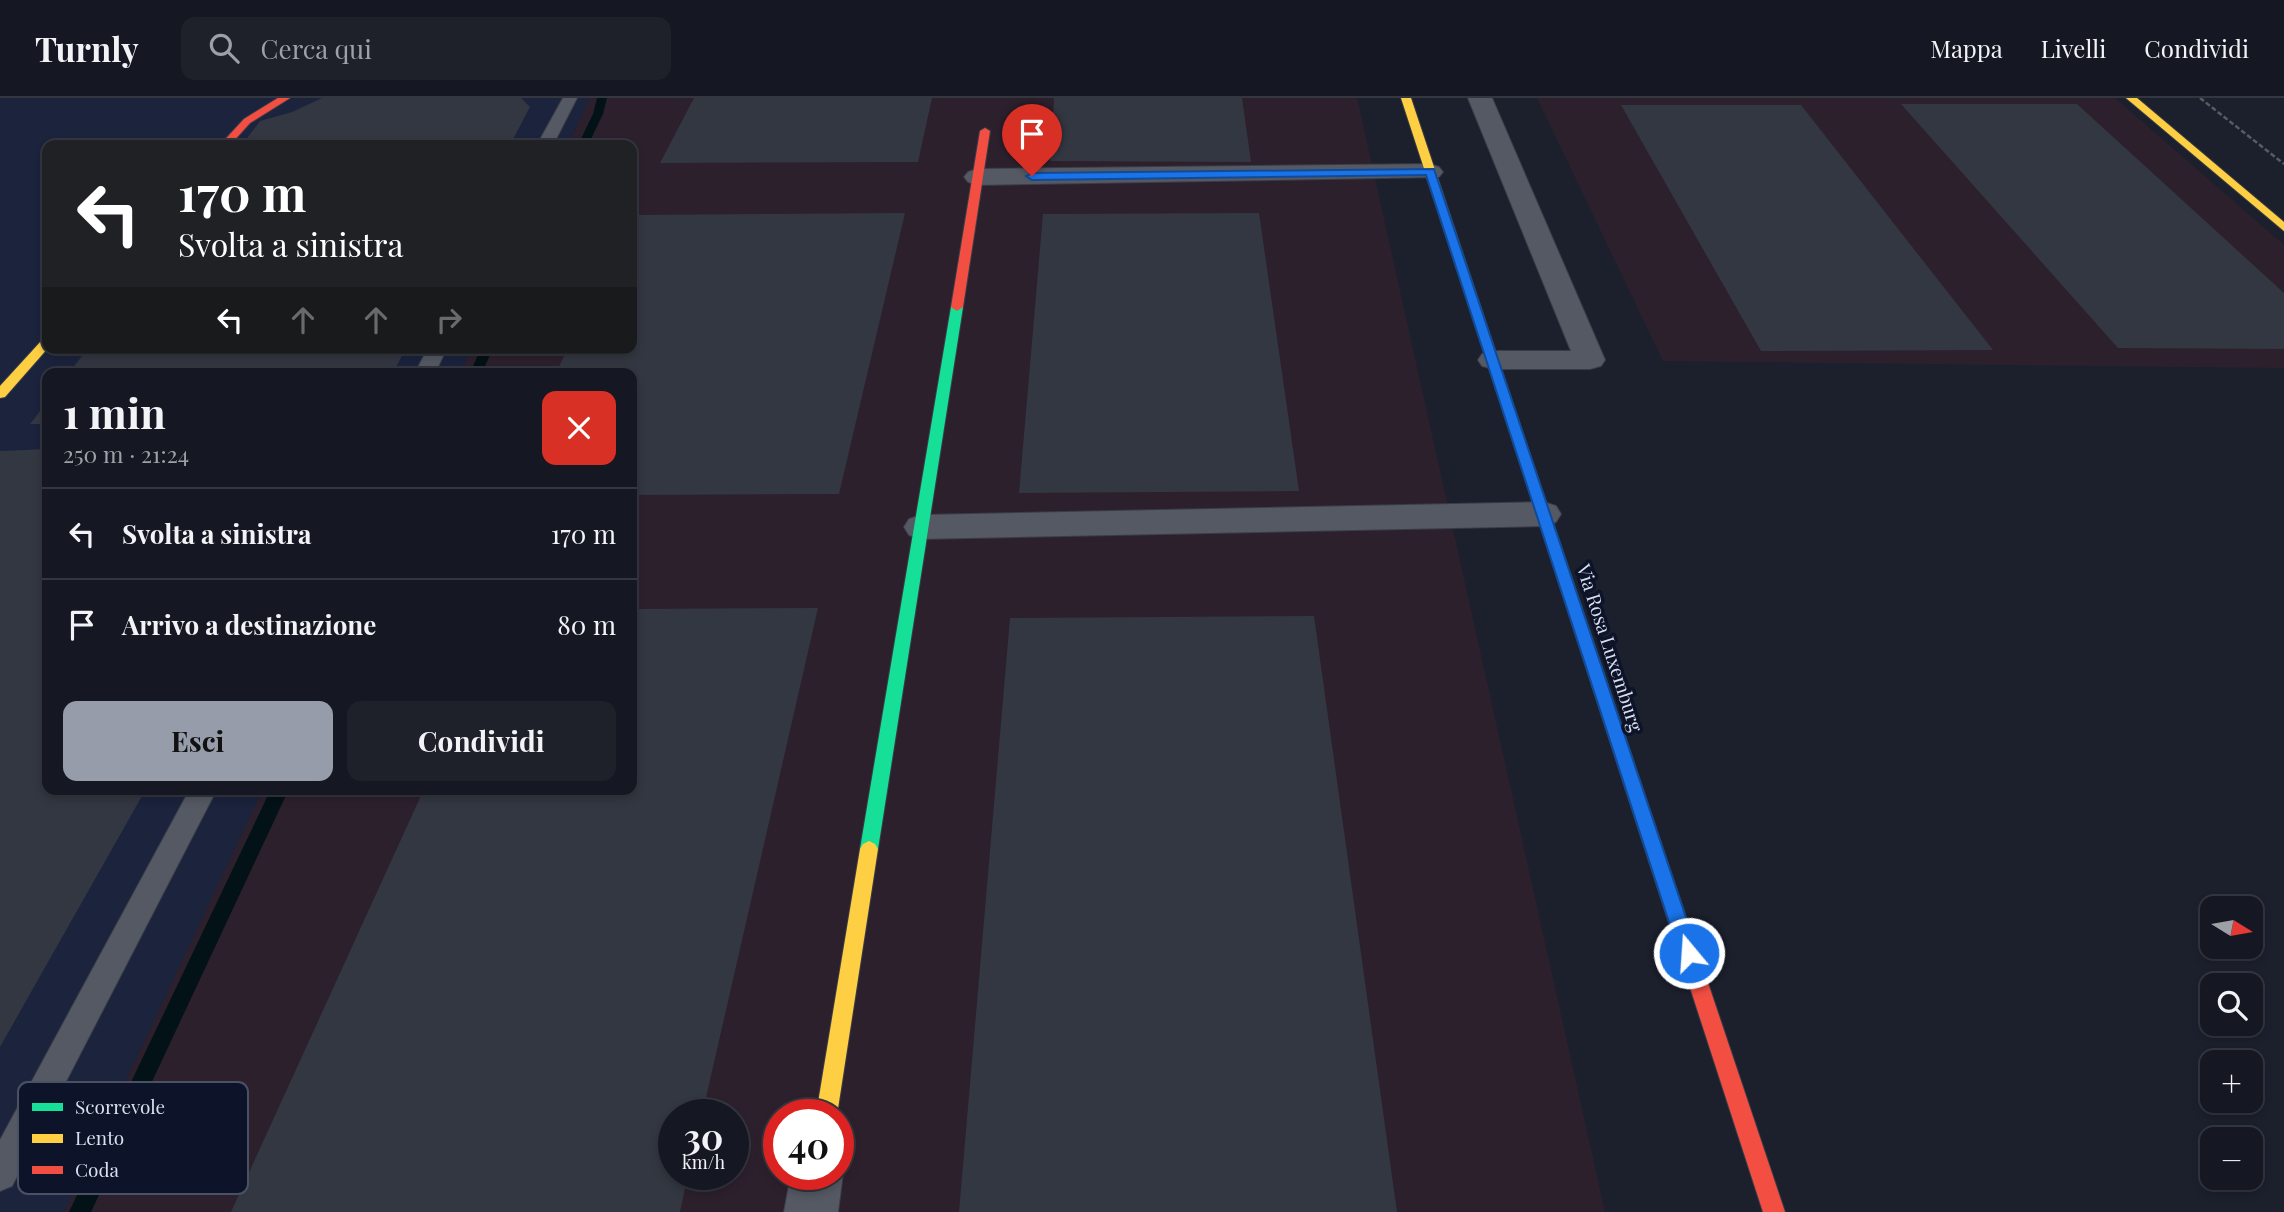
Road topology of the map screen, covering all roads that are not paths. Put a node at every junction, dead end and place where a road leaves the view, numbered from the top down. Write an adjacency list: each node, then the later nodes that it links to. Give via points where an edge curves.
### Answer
1 (285, 98): 7 (street, via 247,121)
2 (570, 98): 8 (lane)
3 (1406, 98): 9 (street, Via Rosa Luxemburg)
4 (1480, 98): 13 (street, via 1590,360)
5 (2131, 98): 11 (street)
6 (985, 131): 10 (street)
7 (230, 140)
8 (548, 140)
9 (1430, 172): 10 (street); 13 (street, Via Rosa Luxemburg)
10 (977, 177): 16 (street)
11 (2284, 228)
12 (42, 348): 14 (street)
13 (1493, 360): 15 (street, Via Rosa Luxemburg)
14 (0, 394)
15 (1544, 514): 16 (street); 24 (street, Via Rosa Luxemburg)
16 (921, 527): 19 (street)
17 (201, 795): 18 (lane)
18 (49, 1082)
19 (829, 1099)
20 (18, 1140): 21 (lane)
21 (0, 1174)
22 (814, 1190): 23 (street)
23 (811, 1212)
24 (1773, 1212)

